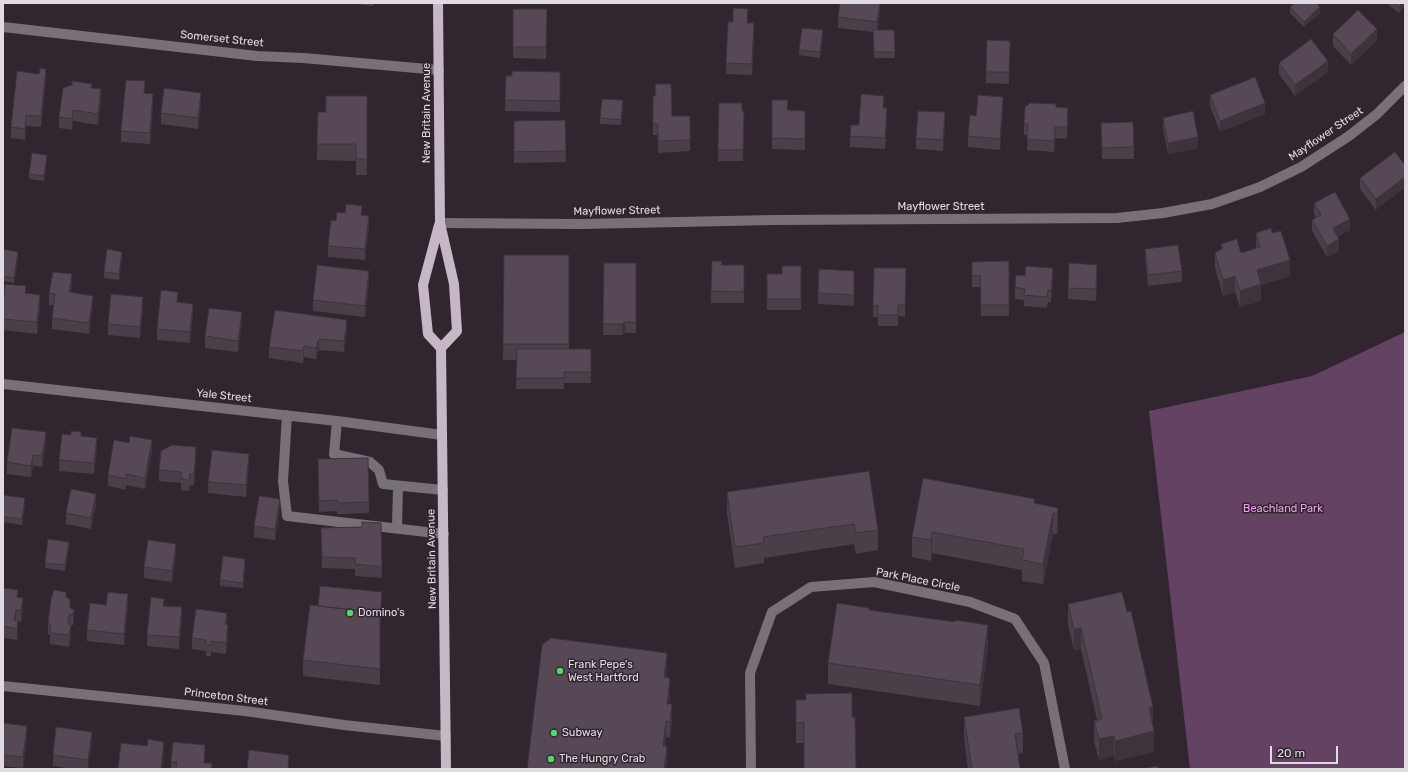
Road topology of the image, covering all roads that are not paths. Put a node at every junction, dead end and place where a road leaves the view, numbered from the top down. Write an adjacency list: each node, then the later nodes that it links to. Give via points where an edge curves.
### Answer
1 (438, 3): 3 (main road, New Britain Avenue)
2 (3, 27): 3 (street, Somerset Street, via 257,56)
3 (439, 70): 5 (main road, New Britain Avenue)
4 (1405, 86): 5 (street, Mayflower Street, via 1350,136 1301,167 1260,187 1212,204 1163,213 1117,218 582,224)
5 (440, 223): 6 (main road, New Britain Avenue, via 423,285 428,334); 6 (main road, New Britain Avenue, via 454,284 457,331)
6 (441, 348): 10 (main road, New Britain Avenue)
7 (3, 384): 8 (street, Yale Street)
8 (287, 415): 9 (street, Yale Street); 13 (street, via 283,481 287,516)
9 (337, 421): 10 (street, Yale Street); 11 (street, via 334,454 370,462 379,470 383,484)
10 (442, 435): 12 (main road, New Britain Avenue)
11 (398, 486): 12 (street); 13 (street)
12 (443, 490): 14 (main road, New Britain Avenue)
13 (397, 528): 14 (street)
14 (444, 534): 16 (main road, New Britain Avenue)
15 (3, 686): 16 (street, Princeton Street, via 237,710)
16 (446, 736): 17 (main road, New Britain Avenue)
17 (446, 769)
18 (751, 769): 19 (street, Park Place Circle, via 750,672 772,612 810,587 874,582 970,602 1015,619 1044,663)
19 (1065, 769)

